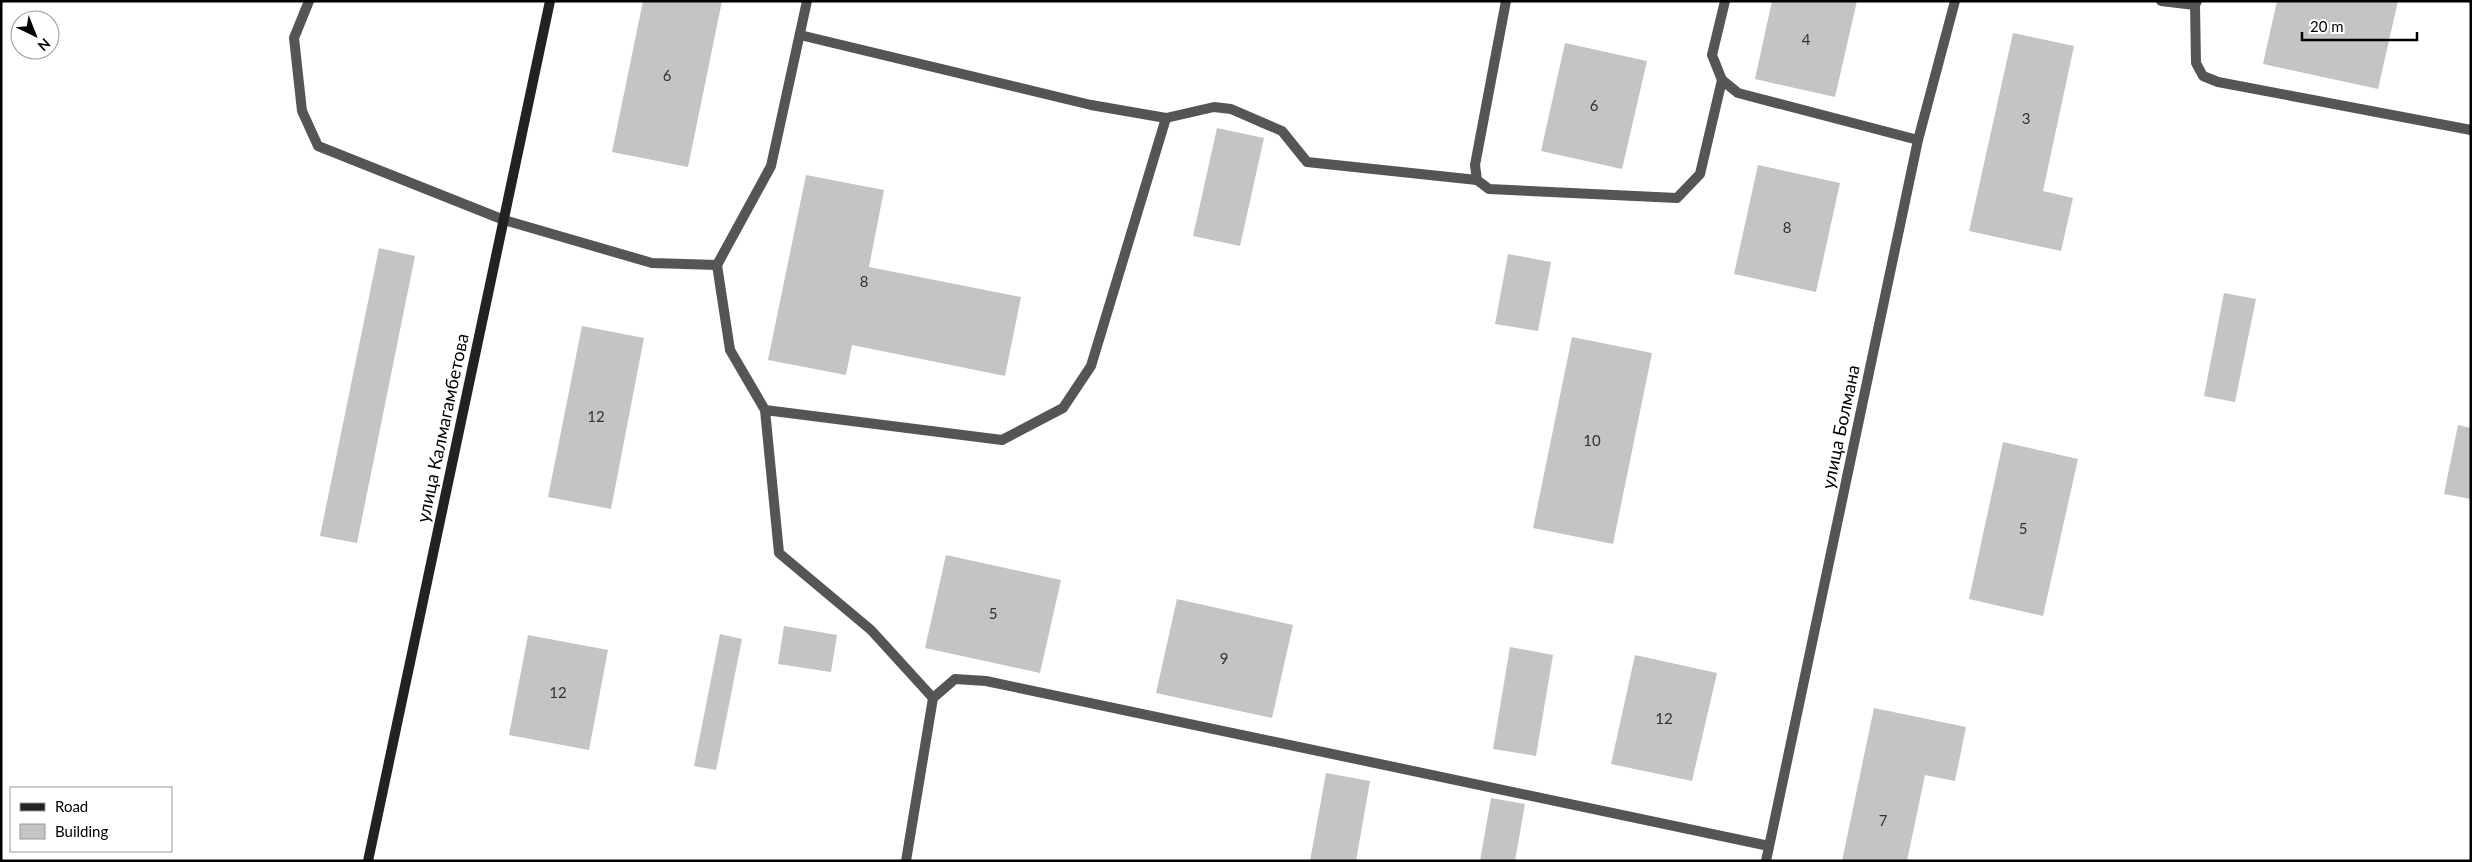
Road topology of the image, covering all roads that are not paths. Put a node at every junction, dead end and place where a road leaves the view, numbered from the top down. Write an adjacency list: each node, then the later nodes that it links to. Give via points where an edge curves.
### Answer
1 (309, 1): 15 (street, via 294,38 302,111 318,146)
2 (550, 1): 15 (street, улица Калмагамбетова)
3 (807, 1): 9 (street)
4 (1506, 1): 14 (street, via 1475,165)
5 (1724, 1): 10 (street, via 1712,55)
6 (1955, 1): 13 (street, улица Болмана)
7 (2161, 1): 8 (street)
8 (2196, 3): 12 (street, via 2196,63 2203,76 2218,82)
9 (800, 35): 11 (street, via 1091,105); 16 (street, via 771,166)
10 (1722, 80): 13 (street, via 1738,93); 14 (street, via 1700,174 1677,198 1489,189)
11 (1166, 118): 14 (street, via 1214,107 1231,109 1282,131 1307,162); 17 (street, via 1091,366 1063,408 1002,440)
12 (2471, 130)
13 (1918, 140): 19 (street, улица Болмана)
14 (1477, 180)
15 (504, 220): 16 (street, via 652,263); 20 (street, улица Калмагамбетова)
16 (717, 265): 17 (street, via 730,350)
17 (765, 410): 18 (street, via 779,553 871,630)
18 (933, 698): 19 (street, via 955,679 986,681); 21 (street)
19 (1769, 846): 22 (street, улица Болмана)
20 (368, 861)
21 (906, 861)
22 (1766, 861)

